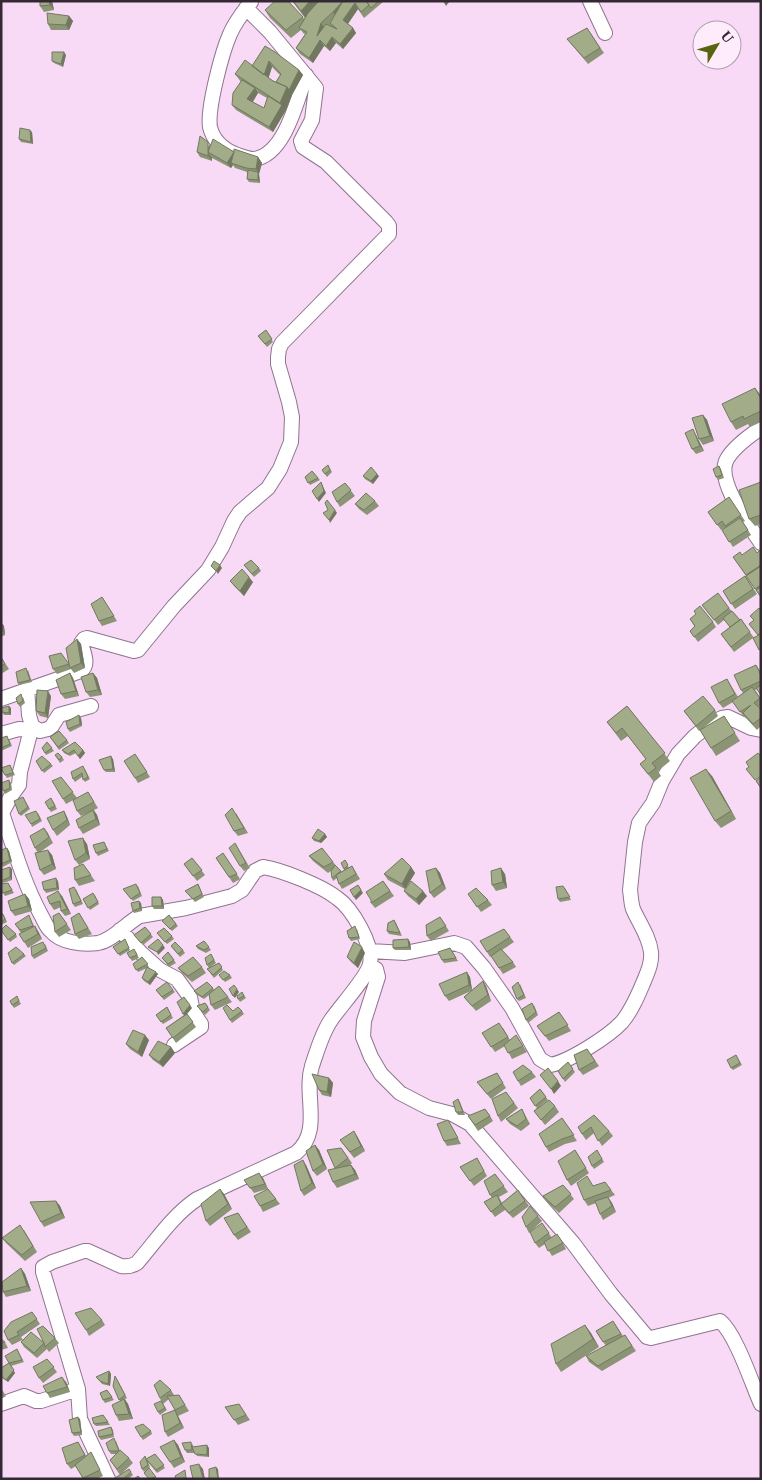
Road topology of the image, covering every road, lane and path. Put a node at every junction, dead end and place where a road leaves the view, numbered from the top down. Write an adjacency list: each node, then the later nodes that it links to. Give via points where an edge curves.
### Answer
1 (590, 1): 3 (street)
2 (249, 5): 4 (street); 4 (street, via 231,32 213,95 210,129 218,144 253,159 272,150 293,112)
3 (605, 33)
4 (306, 75): 7 (street, via 316,90 312,120 301,144 326,162 386,222 389,234 282,343 278,357 291,411 289,448 273,481 240,512 208,570 138,650 84,639 81,643 85,668)
5 (761, 428): 6 (street, via 726,461 725,473 731,496)
6 (761, 543)
7 (27, 689): 8 (street); 10 (street)
8 (1, 699)
9 (91, 706): 10 (street, via 59,715 48,729)
10 (32, 728): 12 (street); 13 (street, via 19,786)
11 (761, 730): 15 (street, via 728,717 713,722 678,754 662,782 639,824 630,890 633,908 651,950 649,970 635,1003 623,1021 582,1051 550,1065 540,1059 512,1008 466,947 454,943)
12 (1, 734)
13 (2, 812): 14 (street, via 32,899 51,933 78,943 98,943)
14 (120, 930): 15 (street, via 144,915 232,896 242,890 255,871 263,867 283,872 337,897 364,934); 16 (street, via 160,970 177,979 190,997 193,1012 201,1026)
15 (370, 958): 17 (street, via 329,1022 318,1048 311,1069 309,1136 302,1148 188,1204 134,1265 121,1266 84,1251 43,1267); 19 (street, via 378,978 364,1021 363,1037 381,1074 400,1093 470,1124 573,1243 647,1337 720,1321 726,1326)
16 (174, 1045)
17 (78, 1389): 18 (street, via 41,1401 24,1396); 20 (street, via 80,1419)
18 (1, 1404)
19 (761, 1404)
20 (108, 1479)

